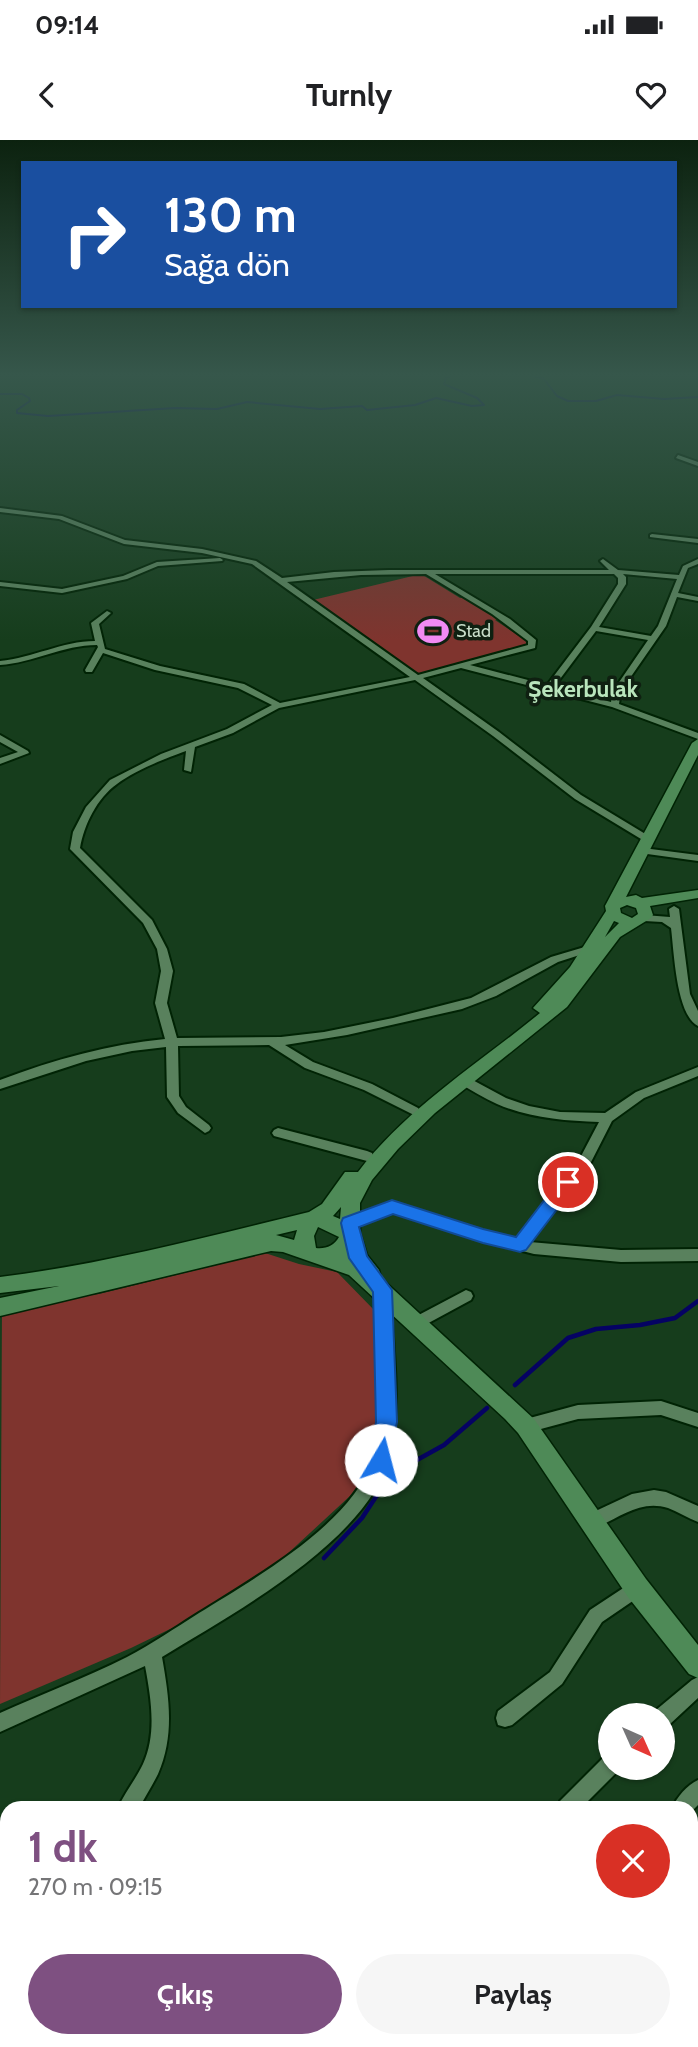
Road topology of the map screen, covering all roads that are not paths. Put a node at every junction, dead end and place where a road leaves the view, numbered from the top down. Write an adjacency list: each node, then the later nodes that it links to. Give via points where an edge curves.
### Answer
1 (0, 510): 6 (street, via 54,516 124,542)
2 (652, 536): 3 (street)
3 (698, 541)
4 (603, 561): 8 (street)
5 (698, 561): 9 (street, via 685,567)
6 (256, 563): 10 (street); 11 (street, via 166,563 62,591)
7 (428, 572): 8 (street); 10 (street, via 329,573); 19 (street, via 511,622 534,643)
8 (618, 572): 9 (street); 15 (street, via 622,584)
9 (682, 577): 12 (street)
10 (279, 580): 21 (street)
11 (0, 584)
12 (675, 595): 13 (street); 16 (street)
13 (698, 599)
14 (107, 613): 17 (street, via 95,623)
15 (594, 628): 16 (street); 22 (street)
16 (653, 639): 24 (street, via 617,691)
17 (100, 646): 18 (street, via 75,645 23,662); 20 (street); 23 (street, via 158,668 241,686)
18 (0, 663)
19 (463, 666): 21 (street); 22 (street)
20 (89, 670)
21 (415, 678): 23 (street); 31 (street, via 496,734)
22 (548, 688): 24 (street)
23 (278, 705): 28 (street)
24 (615, 705): 25 (street)
25 (698, 736)
26 (0, 738): 29 (street, via 25,753)
27 (698, 743): 31 (main road)
28 (191, 746): 30 (street); 43 (street, via 104,789 75,840 80,855 148,922 162,949 167,971 161,1003)
29 (0, 761)
30 (188, 770)
31 (644, 850): 32 (street); 34 (main road, via 635,889); 36 (main road)
32 (698, 858)
33 (698, 894): 34 (main road)
34 (637, 903): 36 (main road, via 625,901); 38 (main road, via 645,909)
35 (698, 905): 37 (main road)
36 (614, 908): 38 (main road, via 618,919); 40 (main road)
37 (674, 909): 38 (main road); 39 (street)
38 (636, 920): 39 (street, via 664,919); 45 (main road, via 616,933 574,992 553,1012)
39 (677, 927): 41 (street, via 684,994)
40 (588, 949): 42 (street, via 564,955 467,1004 333,1033); 47 (main road, via 576,970 541,1007)
41 (698, 1022)
42 (269, 1041): 43 (street); 47 (street, via 309,1065 368,1087)
43 (172, 1042): 46 (street, via 69,1063); 49 (street, via 173,1097)
44 (698, 1071): 48 (street, via 640,1095)
45 (463, 1080): 48 (street, via 528,1110); 53 (main road, via 378,1161 352,1196)
46 (0, 1085)
47 (414, 1111): 51 (main road)
48 (607, 1118): 54 (street, via 583,1163)
49 (205, 1128)
50 (278, 1133): 51 (street)
51 (366, 1156): 52 (main road, via 329,1209)
52 (314, 1218): 53 (main road); 56 (main road, via 303,1240); 57 (main road, via 121,1266)
53 (347, 1229): 54 (street, via 392,1207); 56 (main road, via 345,1246); 58 (main road, via 358,1258)
54 (520, 1245): 55 (street, via 621,1256)
55 (698, 1255)
56 (317, 1256): 58 (main road, via 356,1269); 60 (main road, via 277,1243 255,1245)
57 (0, 1285)
58 (383, 1290): 61 (main road); 67 (street, via 386,1422 381,1460 365,1493 300,1557)
59 (466, 1296): 61 (street)
60 (0, 1307)
61 (418, 1322): 63 (main road, via 499,1395)
62 (698, 1420): 63 (street, via 660,1408 578,1412)
63 (526, 1426): 65 (main road)
64 (698, 1513): 65 (street, via 666,1499 645,1496)
65 (592, 1522): 66 (main road)
66 (637, 1588): 68 (main road); 71 (street, via 596,1616 556,1678)
67 (152, 1652): 72 (street); 74 (street, via 159,1745)
68 (698, 1665)
69 (698, 1686): 70 (street)
70 (676, 1705)
71 (505, 1718)
72 (0, 1723)
73 (598, 1777): 75 (street)
74 (132, 1801)
75 (574, 1801)

